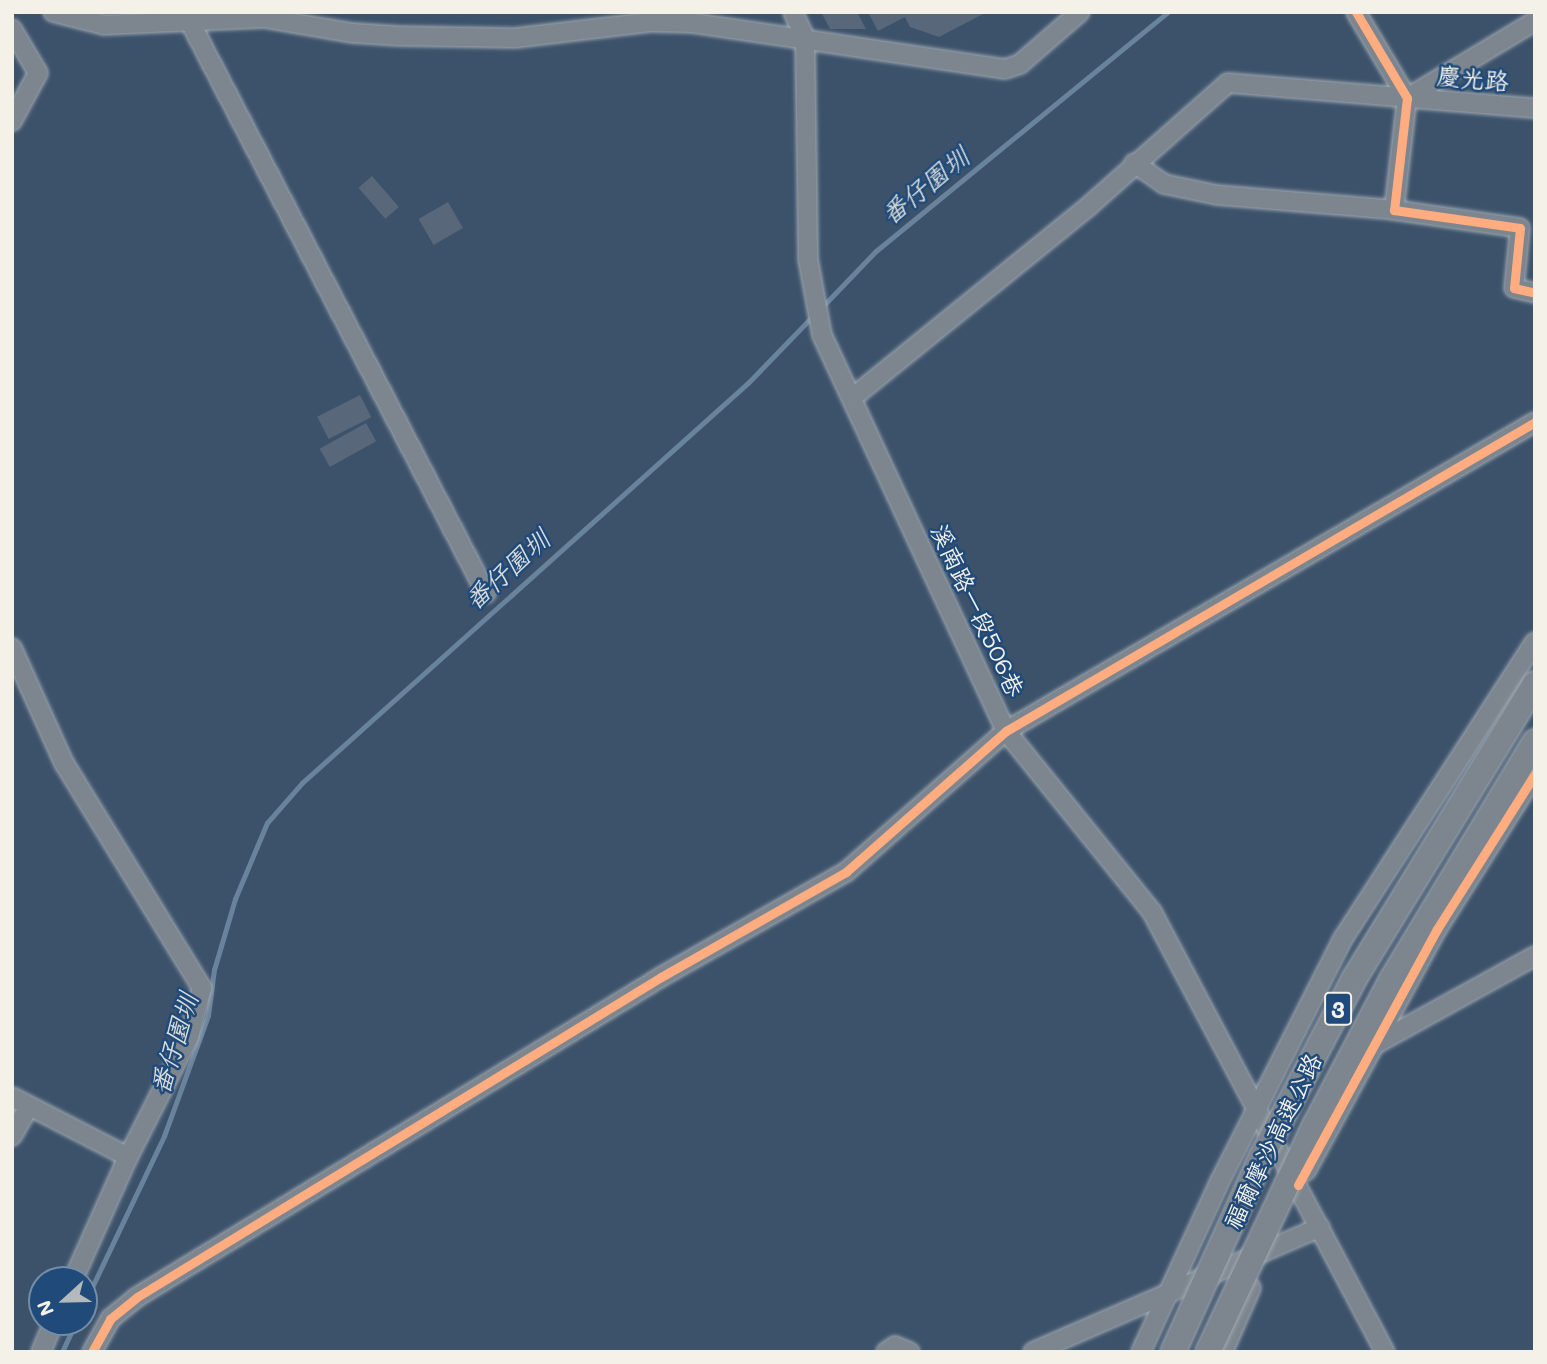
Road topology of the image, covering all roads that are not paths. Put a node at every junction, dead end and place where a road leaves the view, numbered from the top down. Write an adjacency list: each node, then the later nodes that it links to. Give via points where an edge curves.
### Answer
1 (53, 12): 5 (street)
2 (793, 12): 9 (street, 溪南路一段506巷)
3 (1080, 12): 9 (street, via 1020,64 1005,69)
4 (1356, 12): 10 (street)
5 (75, 14): 7 (street, via 104,25)
6 (1535, 21): 10 (street)
7 (191, 24): 9 (street, via 264,18 352,33 515,38 652,22); 19 (street)
8 (12, 29): 12 (street, via 38,73)
9 (805, 38): 17 (street, 溪南路一段506巷, via 808,259 817,311)
10 (1407, 97): 11 (street, 慶光路); 13 (street, 慶光路, via 1228,83); 14 (street)
11 (1535, 108)
12 (12, 121)
13 (1134, 163): 14 (street, via 1164,184 1217,195); 17 (street, 慶光路, via 1090,205)
14 (1394, 209): 15 (street)
15 (1527, 229): 16 (street, via 1514,288)
16 (1535, 293)
17 (852, 398): 23 (street, 溪南路一段506巷)
18 (1535, 422): 23 (street)
19 (486, 593)
20 (1535, 642): 30 (street, via 1344,937)
21 (12, 648): 32 (street, via 64,763 202,988 189,1037)
22 (1535, 684): 43 (highway, 福爾摩沙高速公路 / 3, bridge, via 1354,979 1262,1156)
23 (1006, 731): 30 (street, 溪南路一段506巷, via 1152,912); 38 (street, via 846,872 661,977 136,1297 110,1319)
24 (1535, 742): 44 (highway, 福爾摩沙高速公路 / 3, bridge, via 1392,979 1303,1149)
25 (1535, 774): 27 (street, via 1437,929)
26 (1535, 956): 27 (street)
27 (1373, 1046): 33 (street)
28 (12, 1097): 29 (street)
29 (29, 1106): 31 (street); 32 (street)
30 (1258, 1108): 33 (street, 溪南路一段506巷); 37 (street)
31 (12, 1136)
32 (128, 1157): 36 (street)
33 (1298, 1185): 34 (street, 溪南路一段506巷); 35 (street)
34 (1320, 1227): 35 (street); 46 (street, 溪南路一段506巷)
35 (1267, 1250): 37 (street); 45 (street)
36 (79, 1266)
37 (1163, 1297): 41 (street); 42 (street)
38 (92, 1352)
39 (886, 1352): 40 (street, via 895,1346)
40 (910, 1352)
41 (1033, 1352)
42 (1142, 1352)
43 (1172, 1352)
44 (1208, 1352)
45 (1223, 1352)
46 (1385, 1352)

